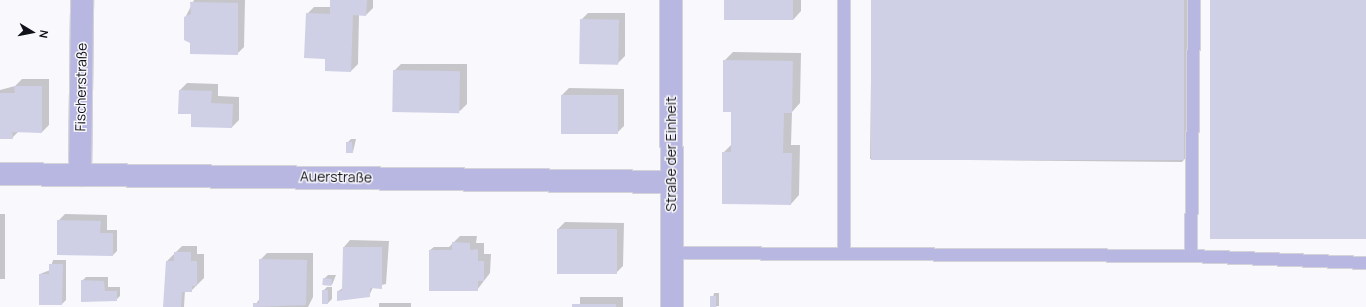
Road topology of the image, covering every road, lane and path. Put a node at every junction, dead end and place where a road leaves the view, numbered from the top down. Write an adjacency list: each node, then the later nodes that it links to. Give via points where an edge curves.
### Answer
1 (82, 0): 6 (street, Fischerstraße)
2 (671, 0): 7 (street, Straße der Einheit)
3 (844, 0): 9 (lane)
4 (1194, 0): 10 (lane)
5 (0, 174): 6 (street, Auerstraße)
6 (80, 175): 7 (street, Auerstraße)
7 (671, 182): 8 (street, Straße der Einheit)
8 (672, 253): 9 (lane); 12 (street, Straße der Einheit)
9 (844, 254): 10 (lane)
10 (1190, 256): 11 (lane)
11 (1366, 263)
12 (672, 307)

